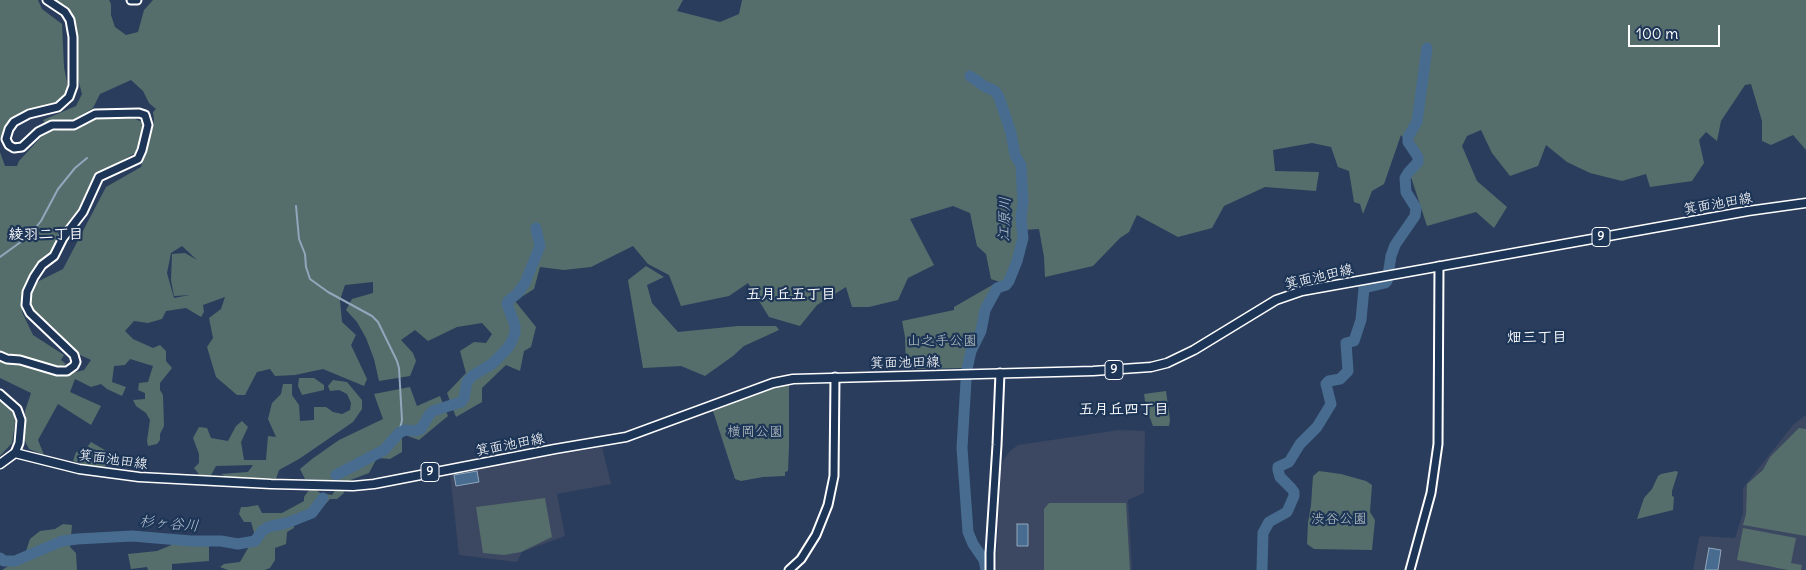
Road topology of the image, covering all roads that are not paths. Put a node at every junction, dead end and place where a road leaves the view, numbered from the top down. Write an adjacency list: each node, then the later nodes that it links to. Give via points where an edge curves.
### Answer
1 (47, 0): 6 (street, via 66,12 70,20 73,86 69,97 58,107 29,114 14,122 8,129 6,139 9,145 22,147 38,132 52,125 74,124 95,114 139,113 145,115 148,125 138,159 99,177 83,212 54,256 42,265 27,292 26,305 30,313 74,355 74,366 67,371 57,371)
2 (131, 0): 3 (street)
3 (138, 0)
4 (1806, 203): 5 (main road, 箕面池田線 / 9)
5 (1438, 266): 7 (main road, 箕面池田線 / 9, via 1286,295 1194,350 1151,367); 14 (street, via 1438,444 1431,493)
6 (0, 356)
7 (1000, 373): 8 (main road, 箕面池田線 / 9); 13 (street)
8 (836, 377): 10 (main road, 箕面池田線 / 9, via 773,383 626,437 353,486 131,477 79,469); 12 (street, via 834,476 828,505 816,535 801,559)
9 (0, 394): 10 (street, via 17,410 21,420)
10 (15, 452): 11 (main road)
11 (0, 464)
12 (789, 570)
13 (990, 570)
14 (1410, 570)

